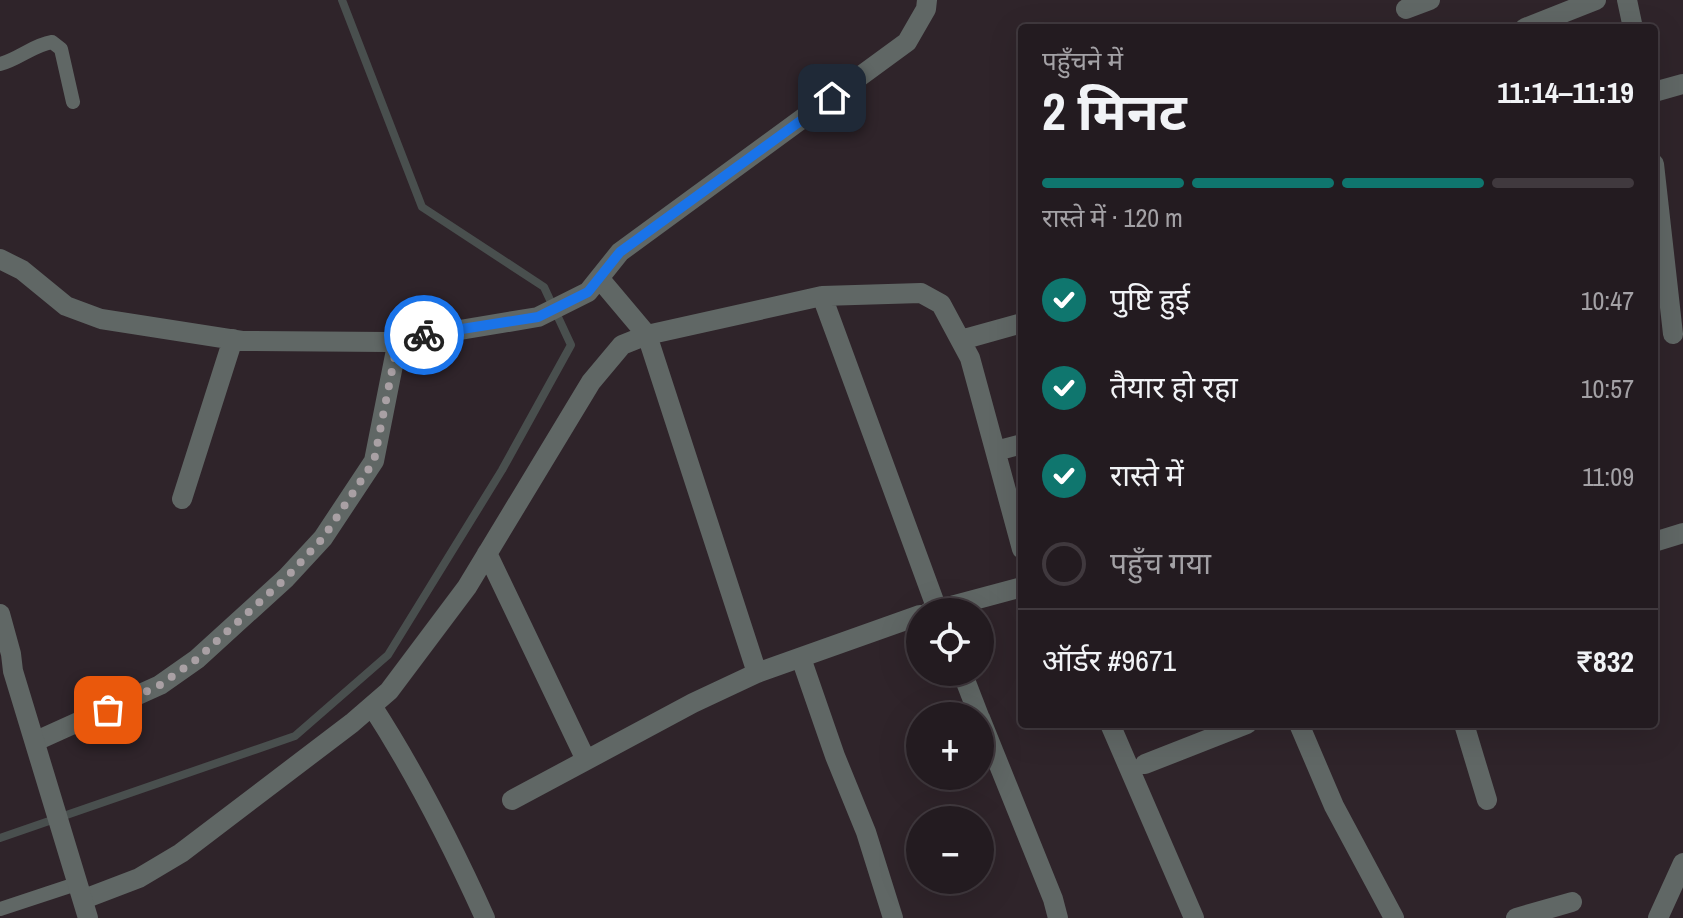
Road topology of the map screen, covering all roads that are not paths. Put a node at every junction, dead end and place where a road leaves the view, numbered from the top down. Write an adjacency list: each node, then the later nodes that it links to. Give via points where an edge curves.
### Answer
1 (927, 0): 14 (street, via 907,42 620,252)
2 (1430, 0): 5 (street)
3 (1596, 0): 6 (street)
4 (1627, 0): 7 (street)
5 (1406, 9)
6 (1535, 24)
7 (1632, 24)
8 (0, 64): 11 (lane, via 52,42 61,49)
9 (1683, 84): 10 (street)
10 (1658, 91)
11 (73, 102)
12 (1658, 200): 17 (street)
13 (0, 259): 19 (street, via 66,306 101,319)
14 (594, 285): 18 (street); 20 (street, via 538,317)
15 (822, 296): 18 (street); 21 (street, via 921,293 941,304); 30 (street)
16 (1018, 324): 21 (street)
17 (1673, 334)
18 (647, 335): 28 (street, via 622,345 591,382); 36 (street)
19 (233, 339): 20 (street); 24 (street)
20 (398, 340): 42 (street, via 374,461 323,538 208,649 160,685)
21 (961, 340): 23 (street)
22 (1018, 445): 23 (street)
23 (996, 451): 26 (street)
24 (182, 499)
25 (1683, 533): 27 (street)
26 (1018, 534)
27 (1658, 541)
28 (487, 553): 37 (street, via 407,668); 44 (street)
29 (1018, 588): 31 (street)
30 (926, 598)
31 (982, 598)
32 (0, 614): 34 (street)
33 (906, 621): 35 (street)
34 (5, 656): 42 (street)
35 (801, 658): 36 (street); 53 (street)
36 (757, 673): 44 (street)
37 (372, 706): 49 (street, via 181,853 139,878); 52 (street, via 406,759)
38 (1112, 728): 55 (street)
39 (1237, 728): 45 (street)
40 (1301, 728): 56 (street, via 1334,806)
41 (1465, 728): 47 (street)
42 (36, 741): 49 (street)
43 (994, 752): 54 (street)
44 (586, 760): 46 (street)
45 (1145, 764)
46 (512, 800)
47 (1487, 800)
48 (1683, 863): 58 (street)
49 (84, 900): 51 (lane)
50 (1572, 902): 57 (street)
51 (0, 909)
52 (485, 918)
53 (893, 918)
54 (1058, 918)
55 (1194, 918)
56 (1394, 918)
57 (1516, 918)
58 (1658, 918)

